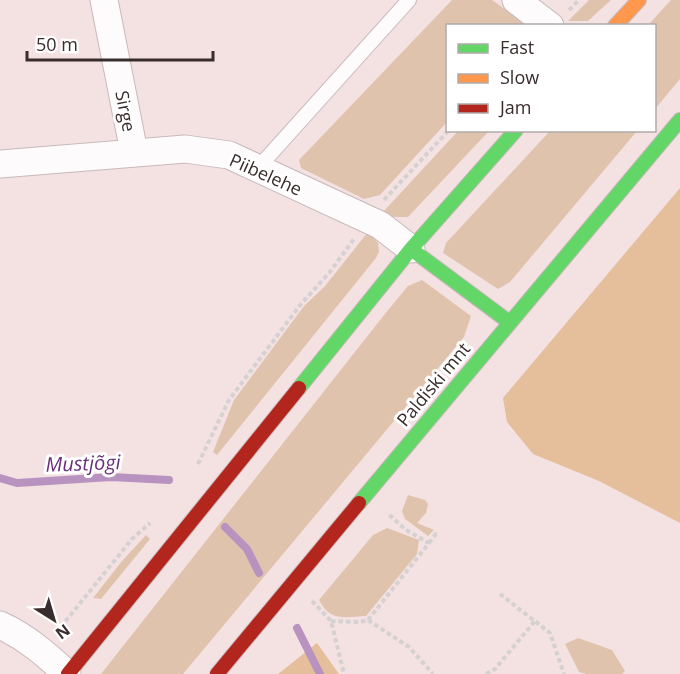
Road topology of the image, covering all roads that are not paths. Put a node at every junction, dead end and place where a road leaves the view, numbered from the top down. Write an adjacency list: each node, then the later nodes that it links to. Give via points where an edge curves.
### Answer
1 (104, 0): 9 (street, Sirge)
2 (409, 0): 11 (lane)
3 (516, 0): 5 (street)
4 (639, 0): 6 (main road)
5 (547, 24)
6 (617, 24)
7 (680, 120): 13 (main road, Paldiski mnt)
8 (514, 132): 12 (main road)
9 (134, 152): 10 (street, Piibelehe); 11 (street, Piibelehe, via 185,149 229,155)
10 (0, 164)
11 (257, 169): 12 (street, Piibelehe, via 380,225)
12 (411, 249): 13 (main road); 15 (main road)
13 (508, 322): 16 (main road, Paldiski mnt)
14 (0, 625): 15 (street, via 42,651)
15 (67, 674)
16 (217, 674)

